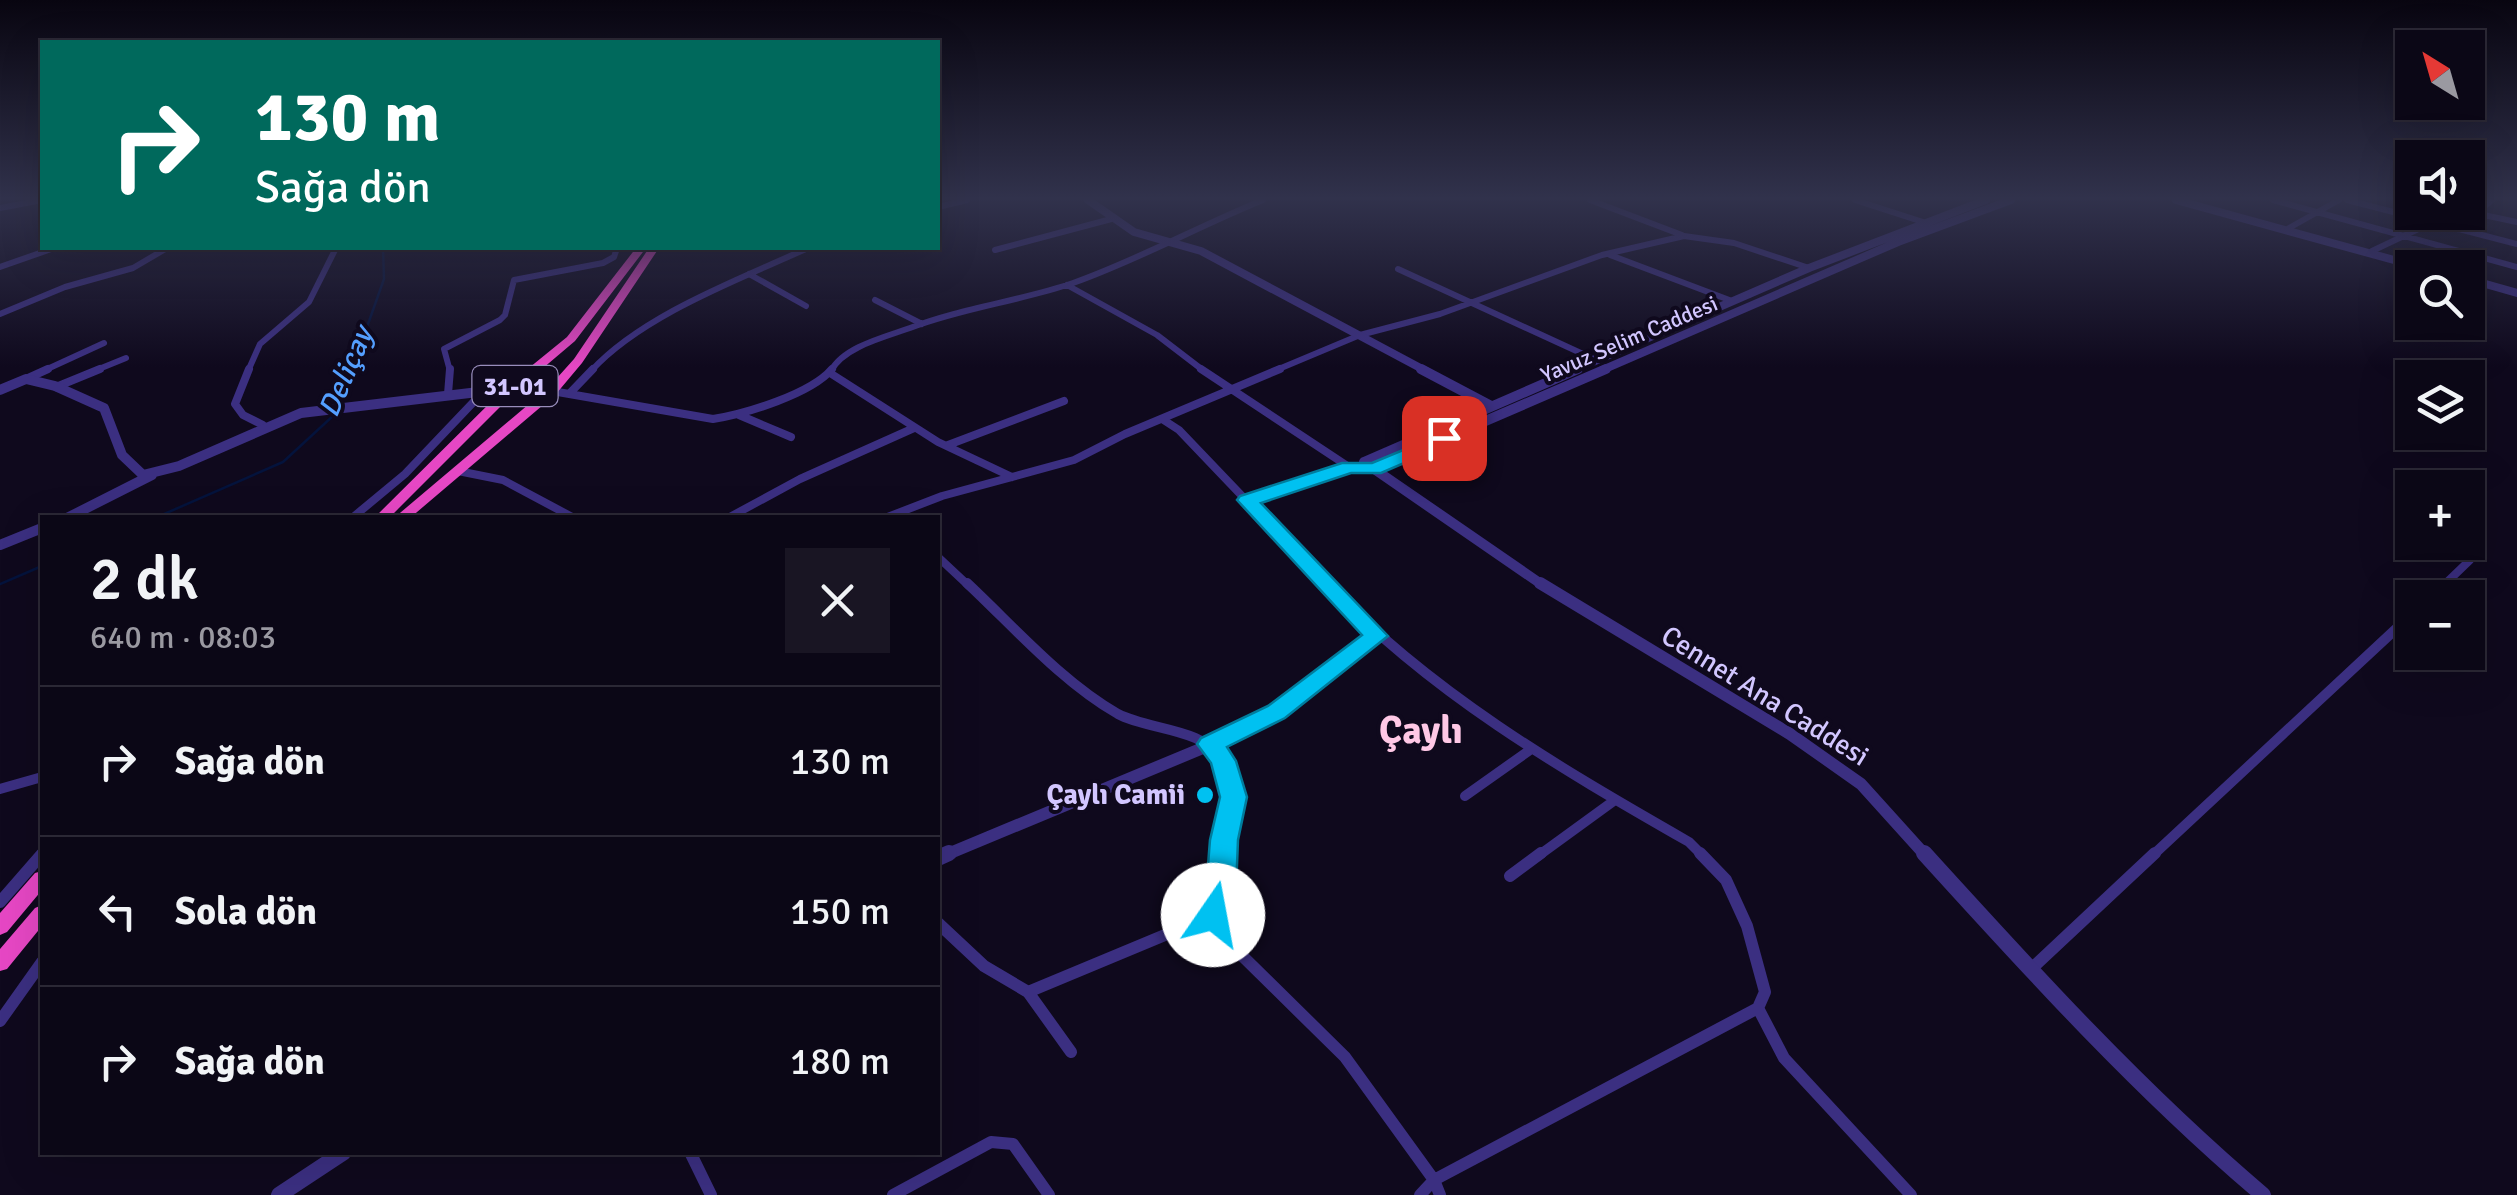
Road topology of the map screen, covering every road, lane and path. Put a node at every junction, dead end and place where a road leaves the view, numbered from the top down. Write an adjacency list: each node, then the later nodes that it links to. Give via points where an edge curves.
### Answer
1 (31, 256): 16 (street)
2 (158, 256): 29 (street)
3 (332, 256): 49 (street, via 309,302 260,344 237,396 243,415)
4 (614, 256): 44 (street, via 514,280 500,320 444,349 452,377)
5 (635, 256): 38 (highway, 31-01, via 571,339)
6 (649, 256): 41 (highway, 31-01)
7 (790, 256): 20 (street)
8 (1142, 256): 23 (street)
9 (1207, 256): 31 (street)
10 (1602, 256): 27 (street)
11 (1612, 256): 26 (street)
12 (1772, 256): 18 (street)
13 (1839, 256): 18 (street, Yavuz Selim Caddesi)
14 (1871, 256): 21 (street, Yavuz Selim Caddesi)
15 (2476, 256): 17 (street)
16 (0, 266)
17 (2517, 267)
18 (1809, 268): 21 (street); 26 (street, Yavuz Selim Caddesi)
19 (1398, 269): 27 (street)
20 (749, 274): 28 (street); 43 (street, via 626,342)
21 (1825, 274): 53 (street, Yavuz Selim Caddesi)
22 (2485, 282): 24 (street)
23 (1068, 284): 30 (street); 42 (street, via 1157,335)
24 (2515, 288)
25 (875, 300): 30 (street)
26 (1732, 301): 34 (street, Yavuz Selim Caddesi)
27 (1472, 302): 31 (street); 34 (street)
28 (806, 306)
29 (0, 314)
30 (922, 324): 35 (street, via 857,348)
31 (1360, 335): 42 (street); 46 (street)
32 (104, 343): 36 (street)
33 (126, 358): 37 (street)
34 (1596, 360): 46 (street, Yavuz Selim Caddesi)
35 (830, 373): 47 (street); 50 (street)
36 (26, 379): 37 (street); 39 (street)
37 (56, 387): 55 (street, via 104,408 132,470)
38 (513, 388): 40 (street); 41 (highway); 41 (highway); 60 (highway, 31-01)
39 (0, 390)
40 (484, 390): 44 (street); 59 (street, via 406,474)
41 (551, 391): 43 (street); 54 (highway, 31-01)
42 (1230, 391): 48 (street); 53 (street)
43 (570, 393): 47 (street, via 713,419)
44 (448, 394): 49 (street)
45 (1064, 401): 52 (street)
46 (1492, 406): 53 (street, Yavuz Selim Caddesi)
47 (739, 415): 51 (street)
48 (1162, 418): 56 (street, via 1074,460); 57 (street)
49 (262, 425): 55 (street)
50 (914, 428): 52 (street); 63 (street)
51 (791, 437)
52 (948, 444): 56 (street)
53 (1363, 466): 57 (street); 89 (street, Cennet Ana Caddesi, via 1862,784)
54 (453, 471): 61 (highway, 31-01); 62 (street, via 476,470)
55 (152, 475): 58 (street)
56 (1012, 477): 64 (street)
57 (1247, 500): 71 (street)
58 (73, 515)
59 (356, 515)
60 (384, 515)
61 (403, 515)
62 (568, 515)
63 (734, 515)
64 (895, 515)
65 (40, 529): 66 (street)
66 (0, 545)
67 (940, 559): 72 (street, via 1080,688 1120,715)
68 (2470, 560): 69 (street)
69 (2449, 580)
70 (2395, 630): 89 (street)
71 (1376, 636): 72 (street, via 1276,712); 73 (street)
72 (1210, 744): 79 (street); 84 (street, via 1234,797)
73 (1530, 750): 76 (street); 77 (street)
74 (40, 778): 75 (street)
75 (0, 789)
76 (1465, 796)
77 (1615, 800): 80 (street); 91 (street, via 1689,842 1726,880 1765,992)
78 (40, 856): 82 (street)
79 (940, 857)
80 (1510, 876)
81 (40, 880): 86 (highway)
82 (0, 902)
83 (40, 915): 87 (highway)
84 (1213, 915): 90 (street); 96 (street, via 1218,932 1345,1057)
85 (940, 925): 90 (street, via 984,966)
86 (0, 927)
87 (0, 963)
88 (40, 965): 92 (street)
89 (2030, 970): 97 (street, Cennet Ana Caddesi)
90 (1028, 992): 93 (street)
91 (1758, 1008): 96 (street); 104 (street, via 1784,1058)
92 (0, 1021)
93 (1071, 1052)
94 (339, 1155): 98 (street)
95 (691, 1155): 99 (street)
96 (1434, 1180): 102 (street); 103 (street)
97 (2252, 1192)
98 (279, 1195)
99 (710, 1195)
100 (893, 1195): 101 (street, via 991,1142 1012,1144)
101 (1049, 1195)
102 (1420, 1195)
103 (1440, 1195)
104 (1911, 1195)

